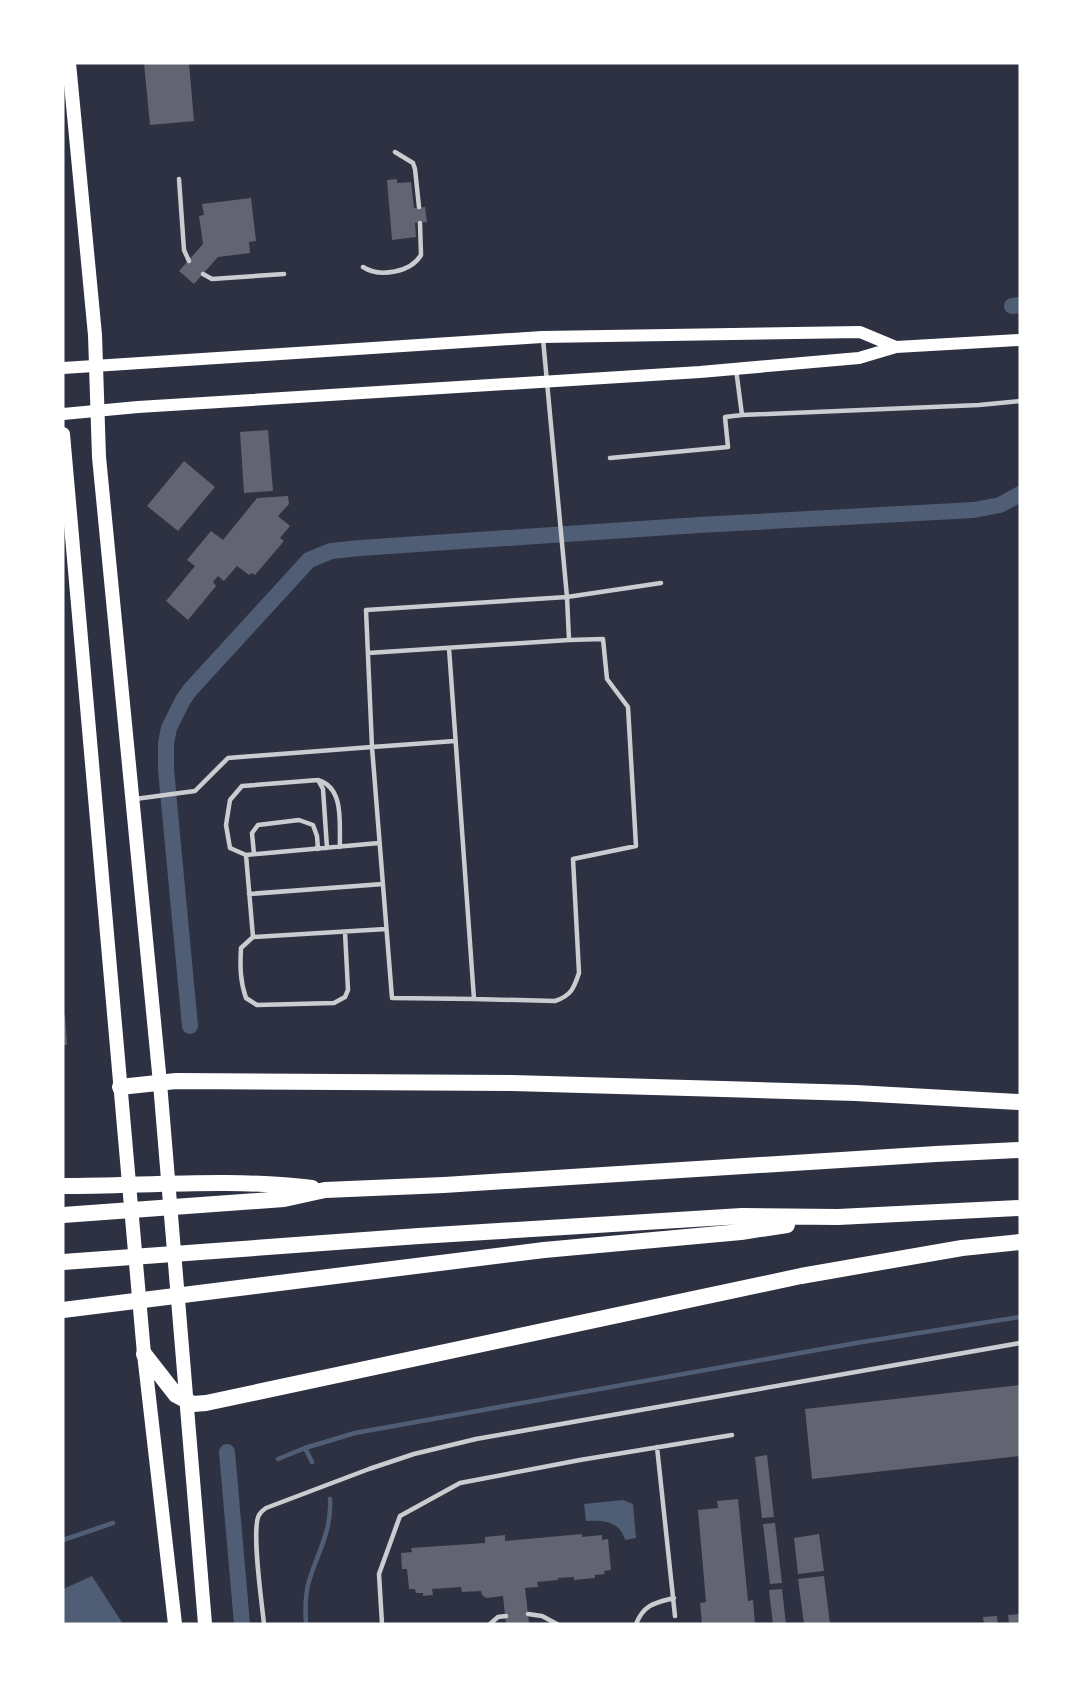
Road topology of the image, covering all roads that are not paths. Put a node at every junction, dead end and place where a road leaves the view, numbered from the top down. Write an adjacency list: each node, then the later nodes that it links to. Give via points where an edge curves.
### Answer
1 (69, 63): 3 (main road)
2 (63, 89): 3 (main road)
3 (74, 114): 15 (main road)
4 (395, 152): 6 (lane, via 413,163)
5 (179, 179): 8 (lane, via 184,250)
6 (419, 207)
7 (420, 223): 9 (lane, via 421,255 410,267 376,272)
8 (189, 261)
9 (363, 267)
10 (203, 274): 11 (lane, via 212,279)
11 (284, 274)
12 (542, 337): 14 (main road, via 860,332); 15 (main road); 18 (lane)
13 (1020, 341): 14 (main road)
14 (896, 347): 17 (main road, via 859,358)
15 (95, 366): 16 (main road); 20 (main road)
16 (63, 368)
17 (736, 369): 18 (main road); 22 (lane)
18 (547, 381): 20 (main road); 26 (lane)
19 (1020, 401): 22 (lane)
20 (96, 411): 21 (main road); 33 (main road)
21 (63, 414)
22 (742, 415): 24 (lane, via 725,417 728,447)
23 (63, 434): 47 (main road)
24 (610, 458)
25 (661, 583): 26 (lane)
26 (567, 597): 27 (lane); 29 (lane, via 366,610)
27 (569, 640): 28 (lane); 45 (lane, via 603,639 607,679 628,706 636,846 573,859 579,973 566,998)
28 (448, 648): 29 (lane); 30 (lane)
29 (368, 653): 31 (lane)
30 (455, 741): 31 (lane); 45 (lane)
31 (372, 747): 33 (lane, via 228,758 195,790); 34 (lane)
32 (318, 780): 35 (lane, via 327,782 336,792); 36 (lane, via 323,789); 39 (lane, via 242,786 230,800 226,825 230,848)
33 (132, 799): 46 (main road)
34 (379, 843): 35 (lane); 40 (lane)
35 (340, 847): 36 (lane)
36 (327, 848): 37 (lane)
37 (318, 849): 38 (lane); 38 (lane, via 313,825 299,820 258,825 252,833)
38 (254, 854): 39 (lane)
39 (246, 855): 41 (lane)
40 (383, 884): 41 (lane); 42 (lane)
41 (249, 894): 44 (lane)
42 (386, 929): 43 (lane); 45 (lane, via 392,998)
43 (345, 932): 44 (lane); 44 (lane, via 348,990 345,997 334,1003 257,1005 246,999 241,986 241,948)
44 (253, 937)
45 (474, 999)
46 (160, 1083): 47 (highway); 48 (highway, via 512,1083 845,1092); 60 (main road)
47 (120, 1087): 59 (main road)
48 (1020, 1102)
49 (1020, 1150): 51 (highway)
50 (67, 1186): 51 (highway, via 232,1184)
51 (325, 1190): 53 (highway, via 284,1199)
52 (1020, 1208): 54 (highway)
53 (68, 1215)
54 (838, 1217): 56 (highway, via 742,1216); 57 (highway, via 741,1232 544,1250)
55 (1020, 1242): 60 (highway, via 867,1263 206,1403)
56 (63, 1262)
57 (71, 1309)
58 (1020, 1343): 69 (lane, via 476,1439 369,1469 261,1512 256,1541)
59 (144, 1354): 60 (highway, via 176,1395); 67 (main road)
60 (188, 1402): 68 (main road)
61 (732, 1435): 62 (lane)
62 (657, 1447): 63 (lane); 70 (lane, via 460,1483 400,1516 379,1574)
63 (674, 1598): 66 (lane); 73 (lane, via 650,1605)
64 (528, 1614): 72 (lane)
65 (506, 1616): 71 (lane)
66 (675, 1616)
67 (175, 1624)
68 (205, 1624)
69 (264, 1624)
70 (382, 1624)
71 (490, 1624)
72 (557, 1624)
73 (636, 1624)

